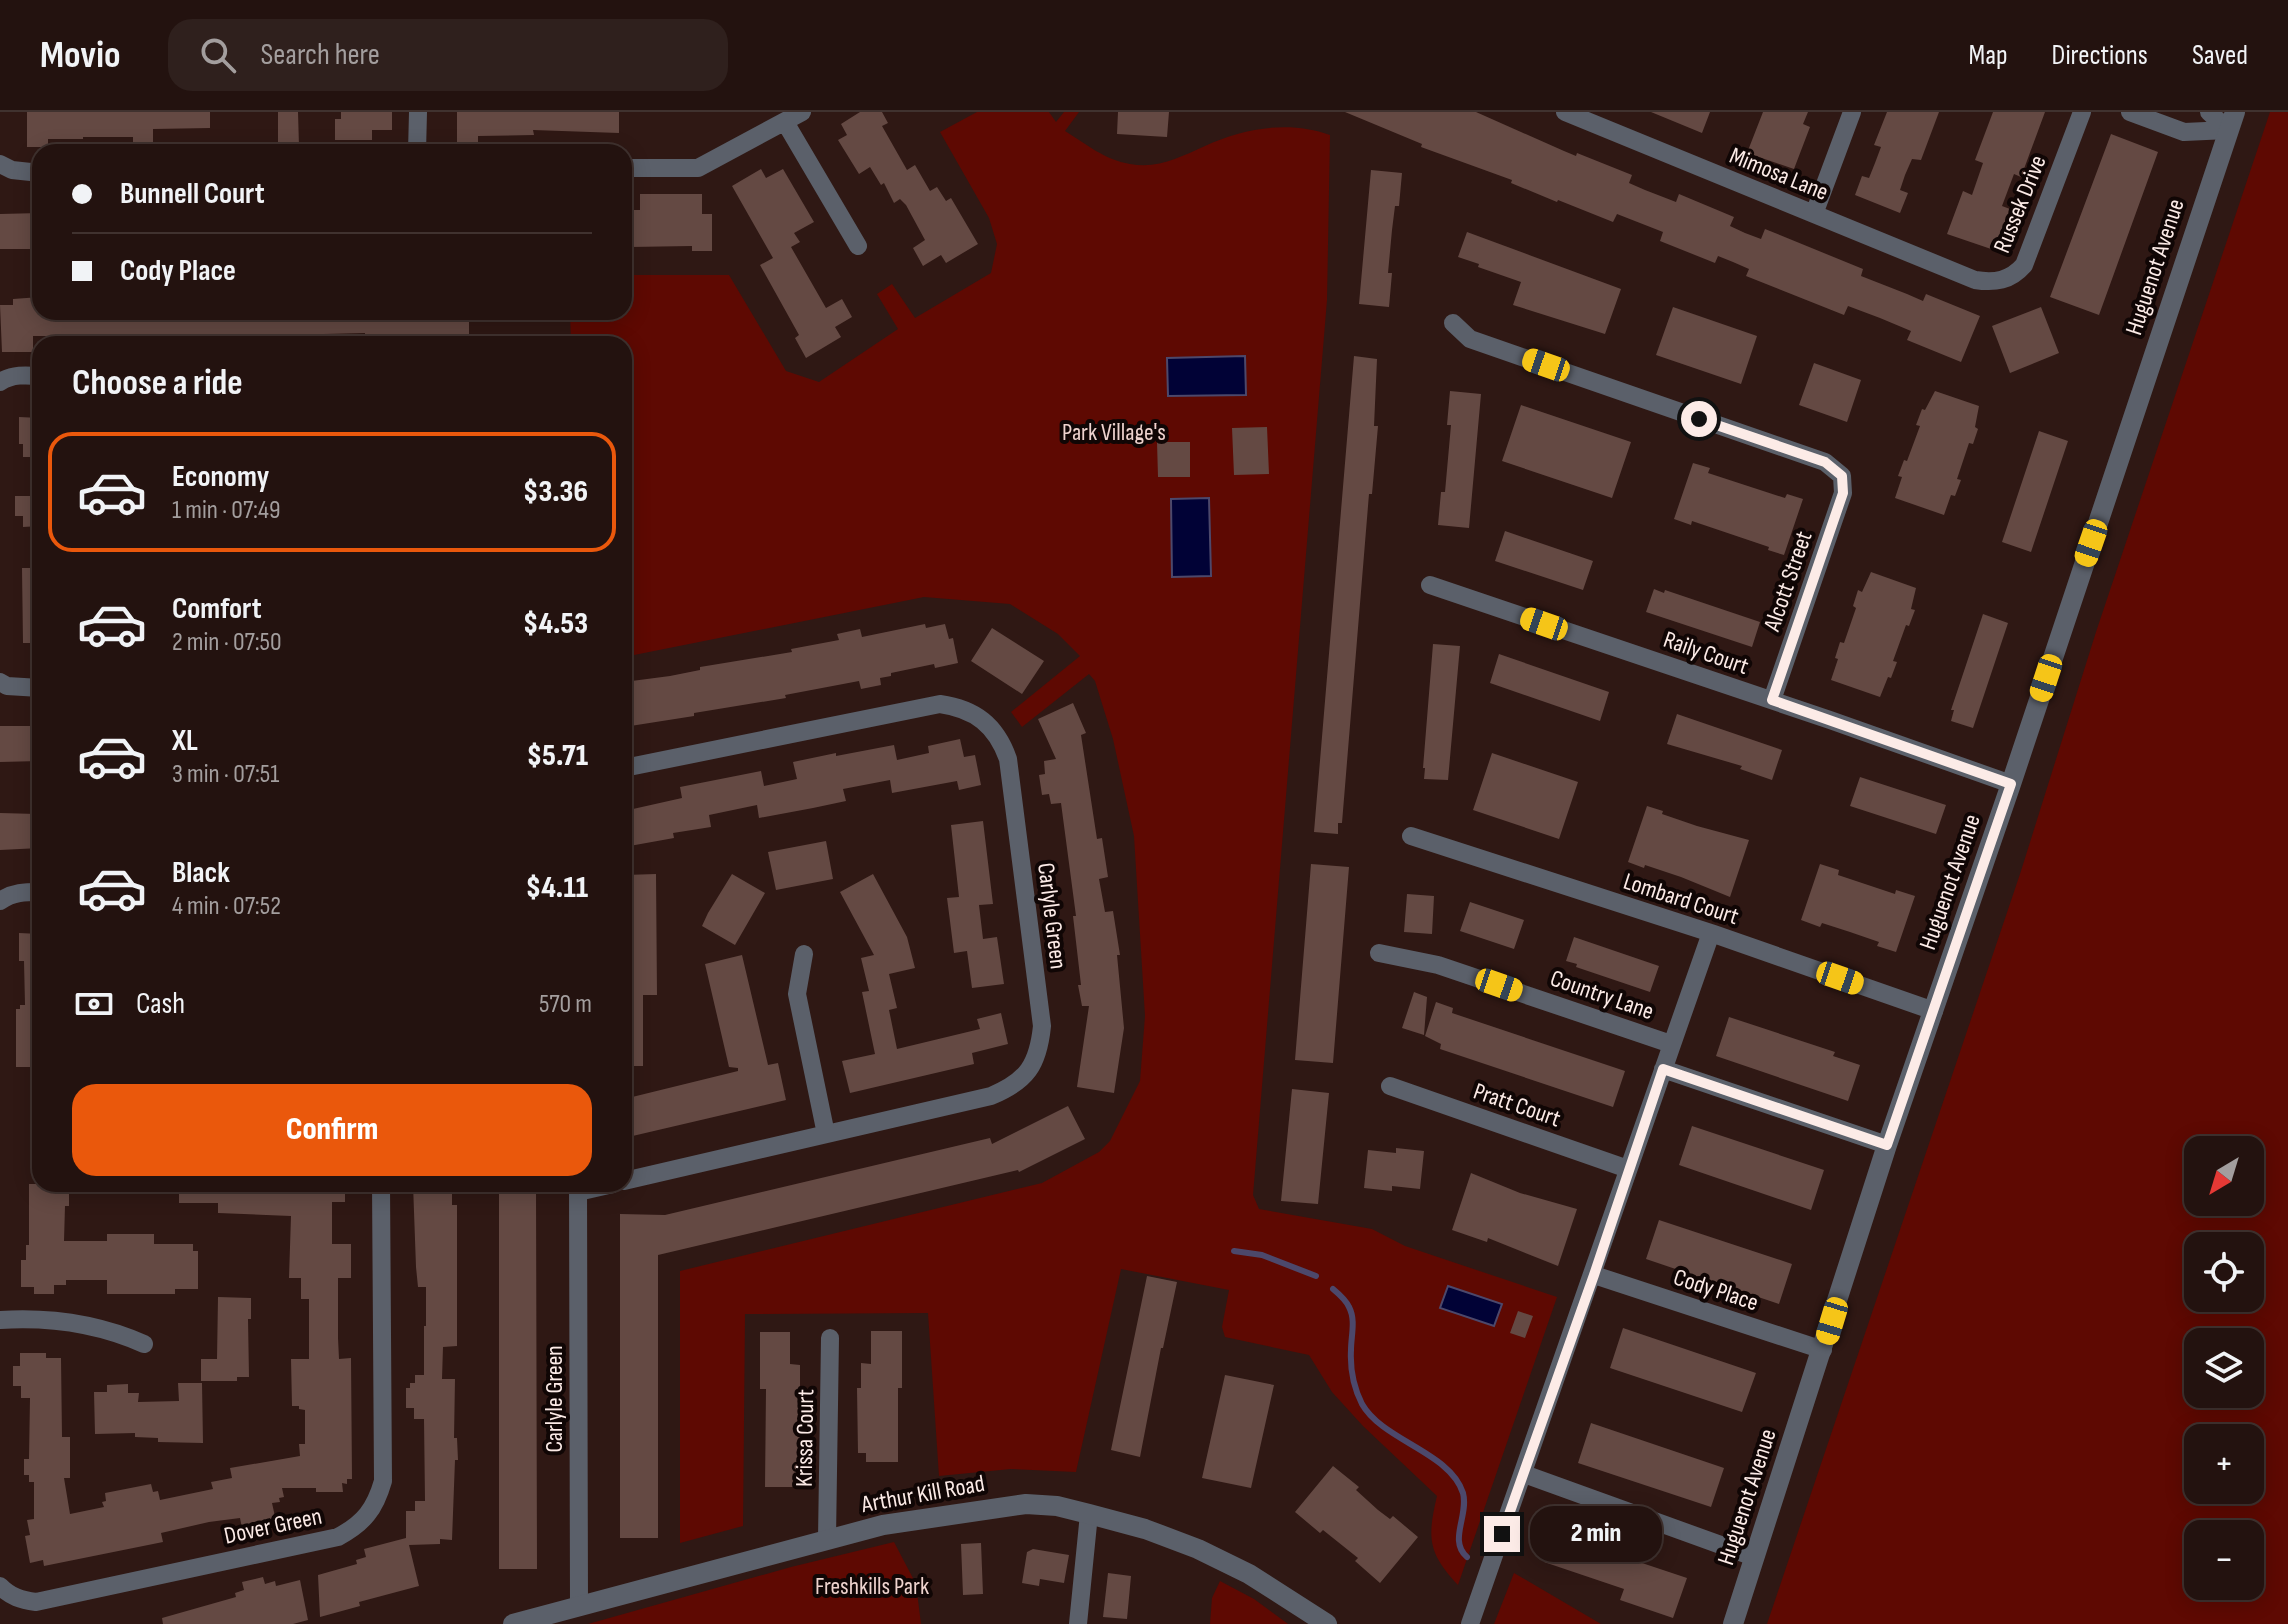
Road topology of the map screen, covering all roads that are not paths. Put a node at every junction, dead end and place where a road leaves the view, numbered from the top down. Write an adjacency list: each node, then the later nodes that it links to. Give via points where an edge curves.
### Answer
1 (418, 112): 12 (street)
2 (802, 112): 10 (street)
3 (1565, 112): 11 (street, Mimosa Lane)
4 (1620, 112): 11 (street)
5 (1852, 112): 16 (street)
6 (2082, 112): 18 (street, Russek Drive, via 2024,265 2007,279)
7 (2130, 112): 9 (street, via 2184,132)
8 (2209, 112): 9 (street)
9 (2231, 121): 27 (street, Huguenot Avenue)
10 (785, 122): 14 (street, via 698,168); 17 (street)
11 (1612, 131): 16 (street, Mimosa Lane)
12 (417, 144)
13 (0, 164): 15 (street)
14 (632, 168)
15 (32, 172)
16 (1814, 214): 18 (street, Mimosa Lane)
17 (858, 246)
18 (1975, 280)
19 (1453, 323): 25 (street, Alcott Street, via 1470,339 1825,462 1842,476 1843,493)
20 (32, 376): 21 (street)
21 (0, 382)
22 (1430, 585): 25 (street, Raily Court)
23 (0, 682): 24 (street)
24 (32, 688)
25 (1772, 700): 27 (street, Raily Court)
26 (632, 766): 38 (street, Carlyle Green, via 940,704 973,712 1002,741 1042,1026 1035,1062 1023,1078 991,1096)
27 (2011, 784): 34 (street, Huguenot Avenue)
28 (1411, 836): 31 (street, Lombard Court)
29 (32, 892): 30 (street)
30 (0, 901)
31 (1711, 933): 34 (street, Lombard Court); 35 (street)
32 (1379, 953): 35 (street, Country Lane, via 1438,965)
33 (804, 954): 38 (street, via 797,994)
34 (1934, 1011): 39 (street, Huguenot Avenue)
35 (1671, 1044): 36 (street)
36 (1663, 1069): 39 (street); 40 (street)
37 (1390, 1086): 40 (street, Pratt Court)
38 (826, 1134): 41 (street, Carlyle Green)
39 (1887, 1145): 48 (street, Huguenot Avenue)
40 (1628, 1169): 44 (street)
41 (632, 1179)
42 (381, 1192): 53 (street, Dover Green, via 383,1481 366,1518 338,1537 36,1602 9,1595)
43 (578, 1192): 54 (street, Carlyle Green)
44 (1594, 1275): 48 (street, Cody Place); 49 (street)
45 (0, 1320): 47 (street, via 59,1321)
46 (830, 1338): 51 (street, Krissa Court)
47 (144, 1344)
48 (1823, 1350): 52 (street, Huguenot Avenue)
49 (1524, 1474): 52 (street); 58 (street)
50 (1089, 1514): 51 (street, Arthur Kill Road, via 1057,1506 994,1507); 56 (street); 57 (street, Arthur Kill Road, via 1198,1549 1249,1574)
51 (827, 1539): 54 (street, Arthur Kill Road)
52 (1754, 1557): 59 (street, Huguenot Avenue)
53 (0, 1586)
54 (579, 1606): 55 (street, Arthur Kill Road)
55 (513, 1624)
56 (1078, 1624)
57 (1327, 1624)
58 (1470, 1624)
59 (1733, 1624)

